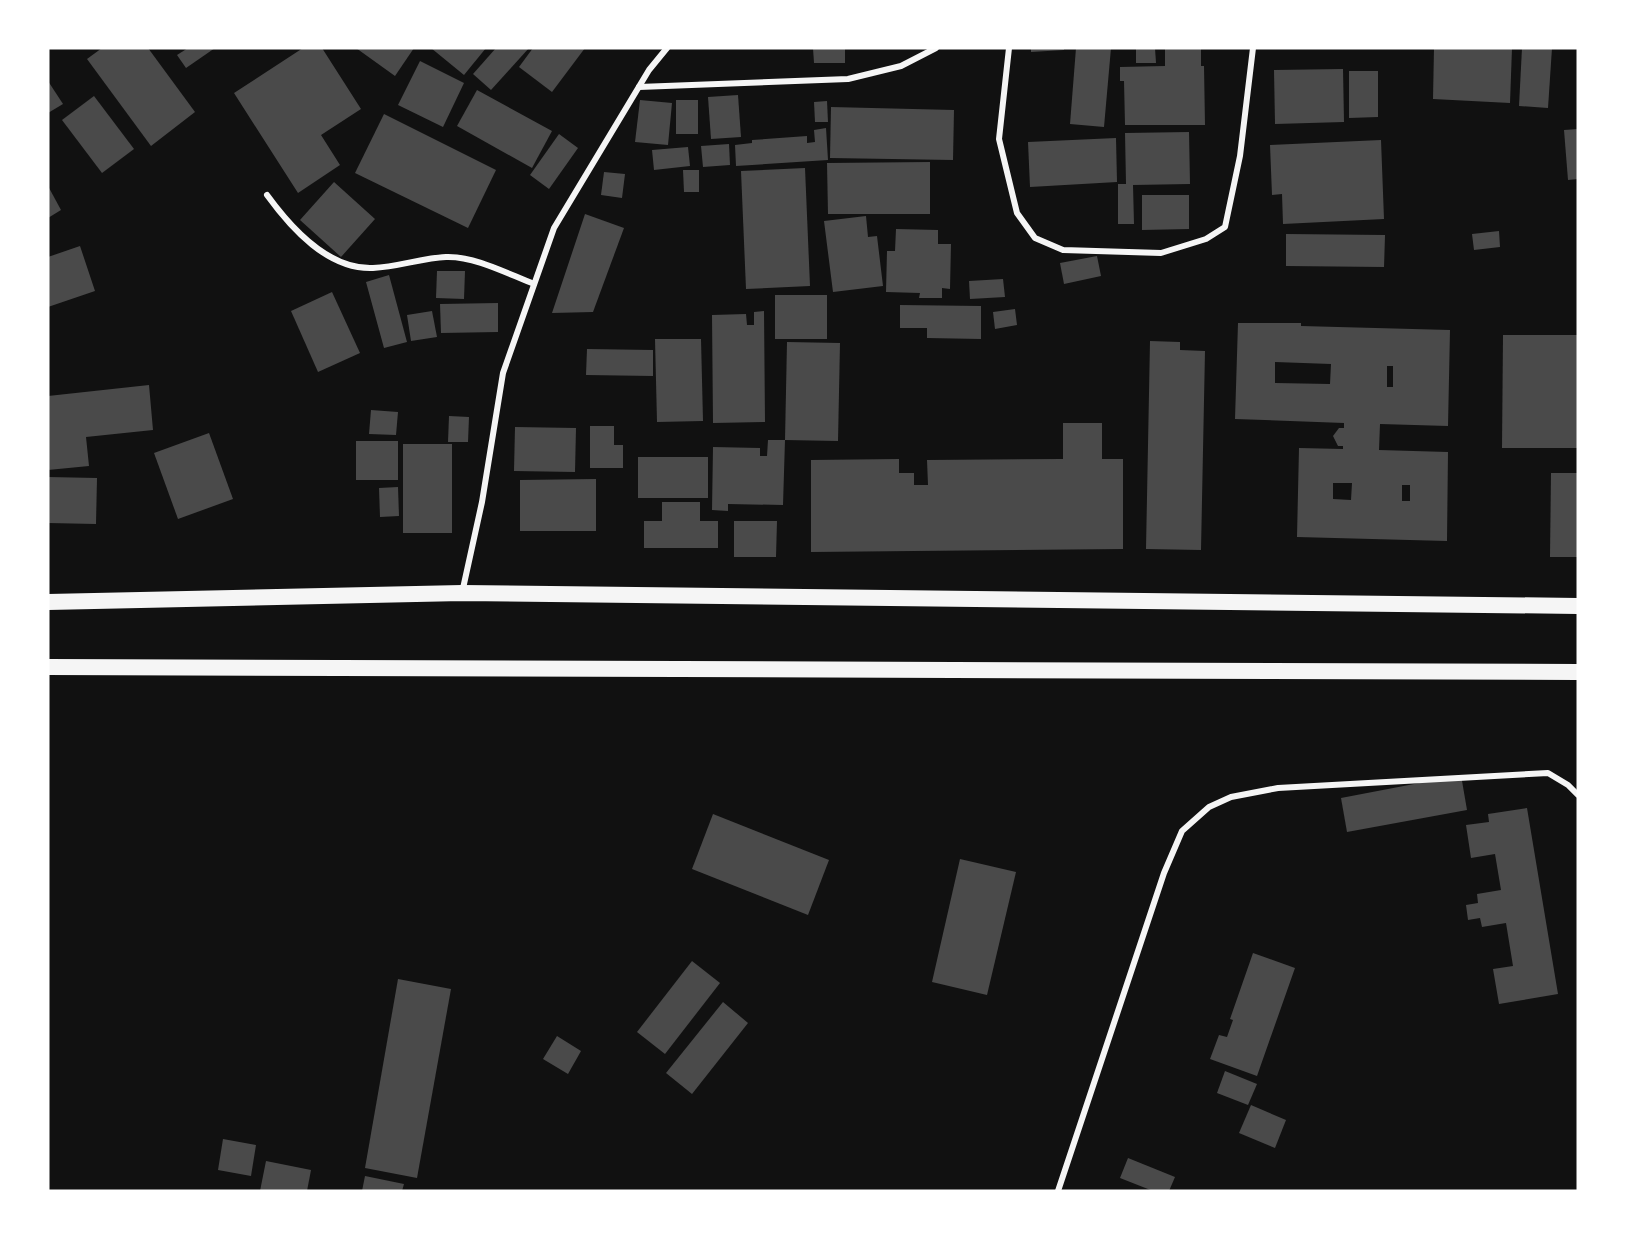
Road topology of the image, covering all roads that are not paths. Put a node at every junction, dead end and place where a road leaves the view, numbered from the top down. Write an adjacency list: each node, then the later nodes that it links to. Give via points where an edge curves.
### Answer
1 (667, 48): 5 (street)
2 (936, 48): 5 (street, via 901,66 848,79)
3 (1009, 48): 4 (street, via 999,139 1017,213 1035,238 1063,250 1161,253 1206,239 1225,227 1240,156)
4 (1252, 48)
5 (639, 87): 7 (street, via 554,228)
6 (267, 195): 7 (street, via 292,228 325,254 350,266 374,268 448,257)
7 (534, 284): 8 (street, via 503,373)
8 (462, 593): 9 (highway); 10 (highway)
9 (48, 602)
10 (1578, 606)
11 (48, 667): 12 (highway)
12 (1578, 672)
13 (1578, 795): 14 (street, via 1548,773 1278,788 1231,797 1209,807 1182,831 1164,873)
14 (1058, 1191)

